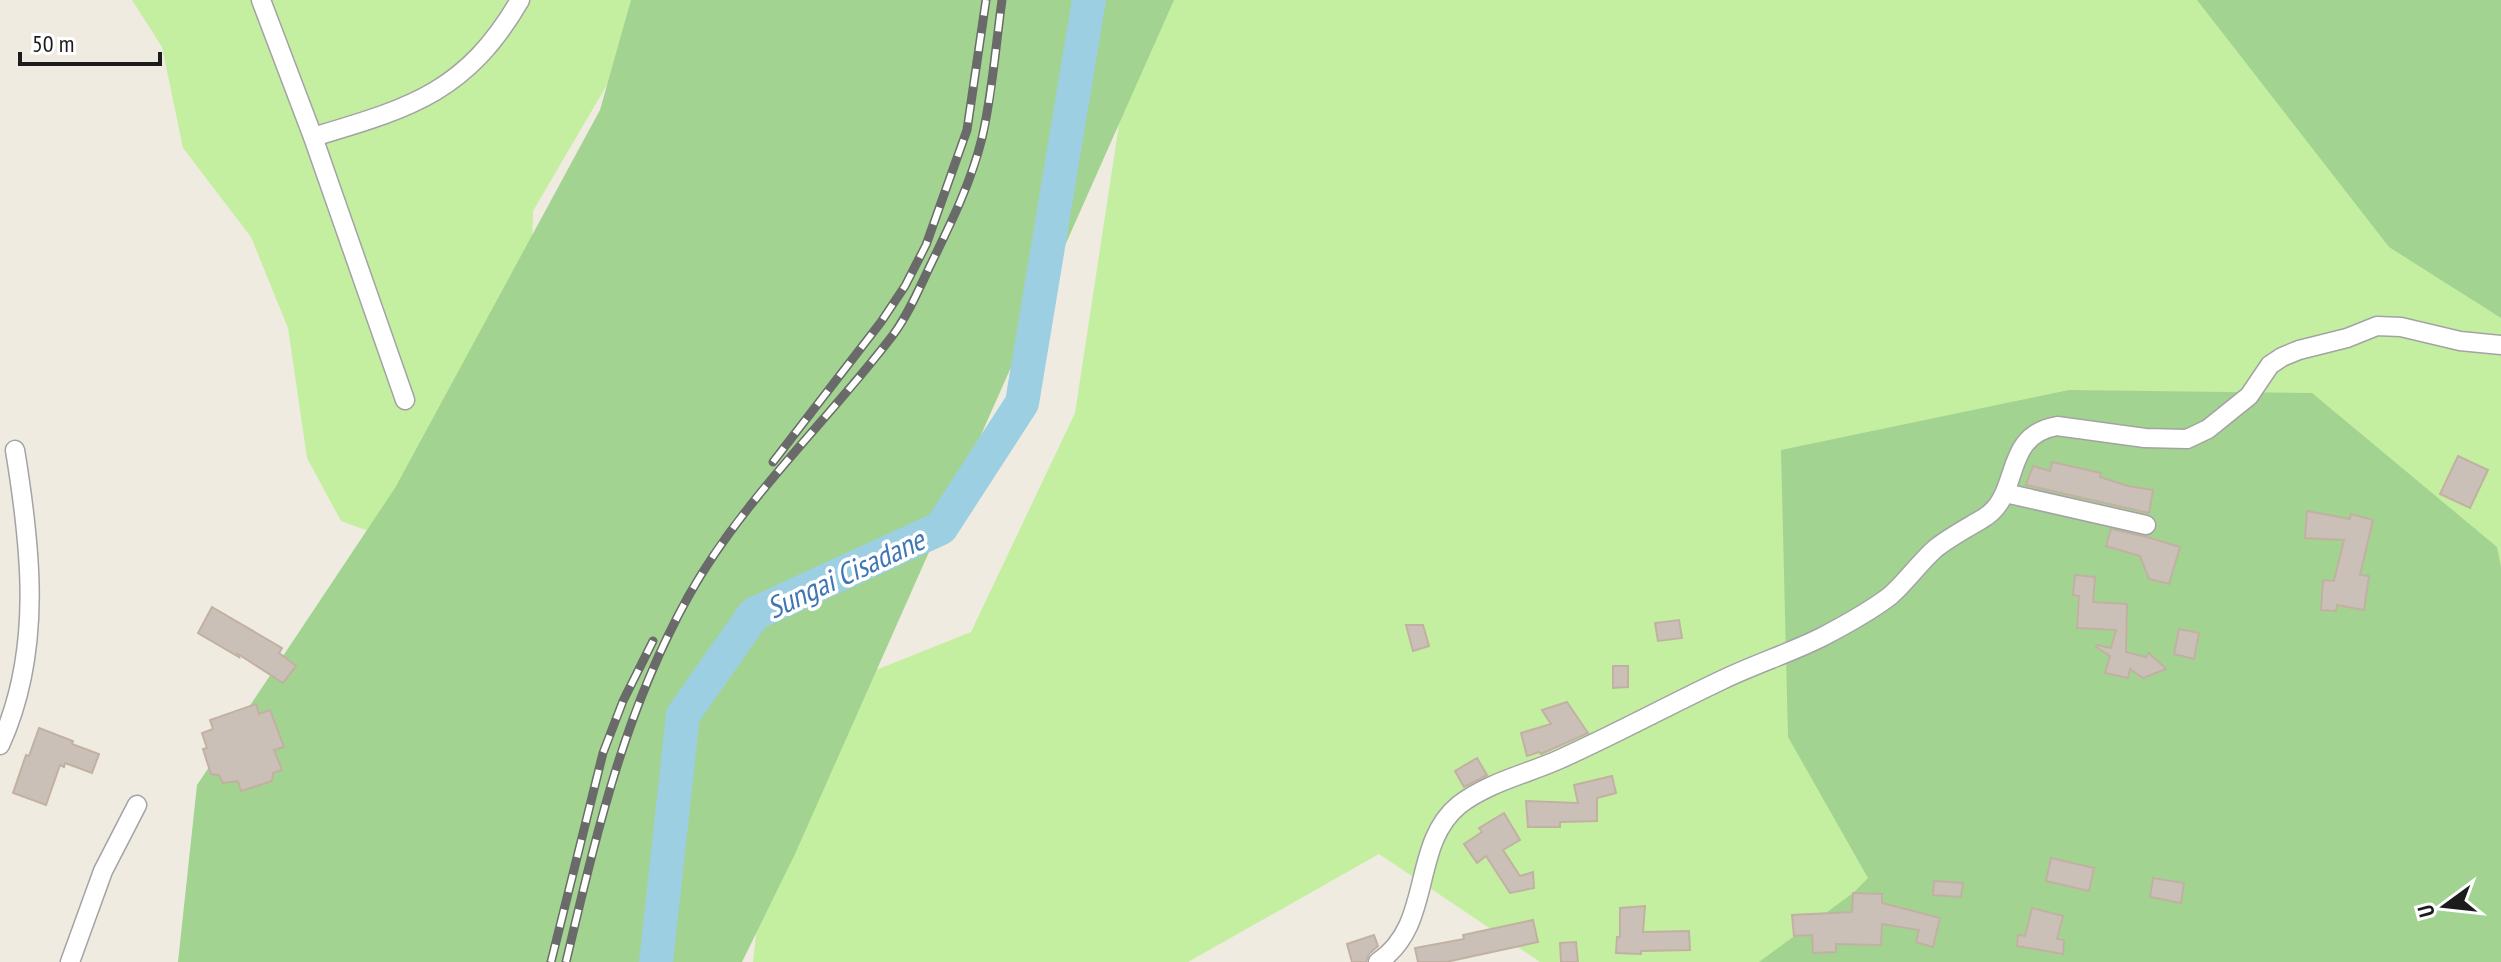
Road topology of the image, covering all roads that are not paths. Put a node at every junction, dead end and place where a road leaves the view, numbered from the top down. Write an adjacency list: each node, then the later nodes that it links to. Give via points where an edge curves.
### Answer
1 (261, 0): 3 (street)
2 (520, 0): 3 (street, via 478,60 442,87 388,114)
3 (313, 137): 5 (street)
4 (2501, 345): 7 (street, via 2377,326 2282,357 2249,396 2187,439 2045,428 2018,452)
5 (405, 400)
6 (15, 450): 9 (street, via 30,559 30,611 16,701)
7 (2005, 493): 8 (street); 12 (street, via 1999,507 1938,547 1871,610 1458,806 1435,834 1412,922 1396,947)
8 (2146, 525)
9 (0, 745)
10 (137, 805): 11 (street, via 103,871)
11 (70, 962)
12 (1378, 962)

